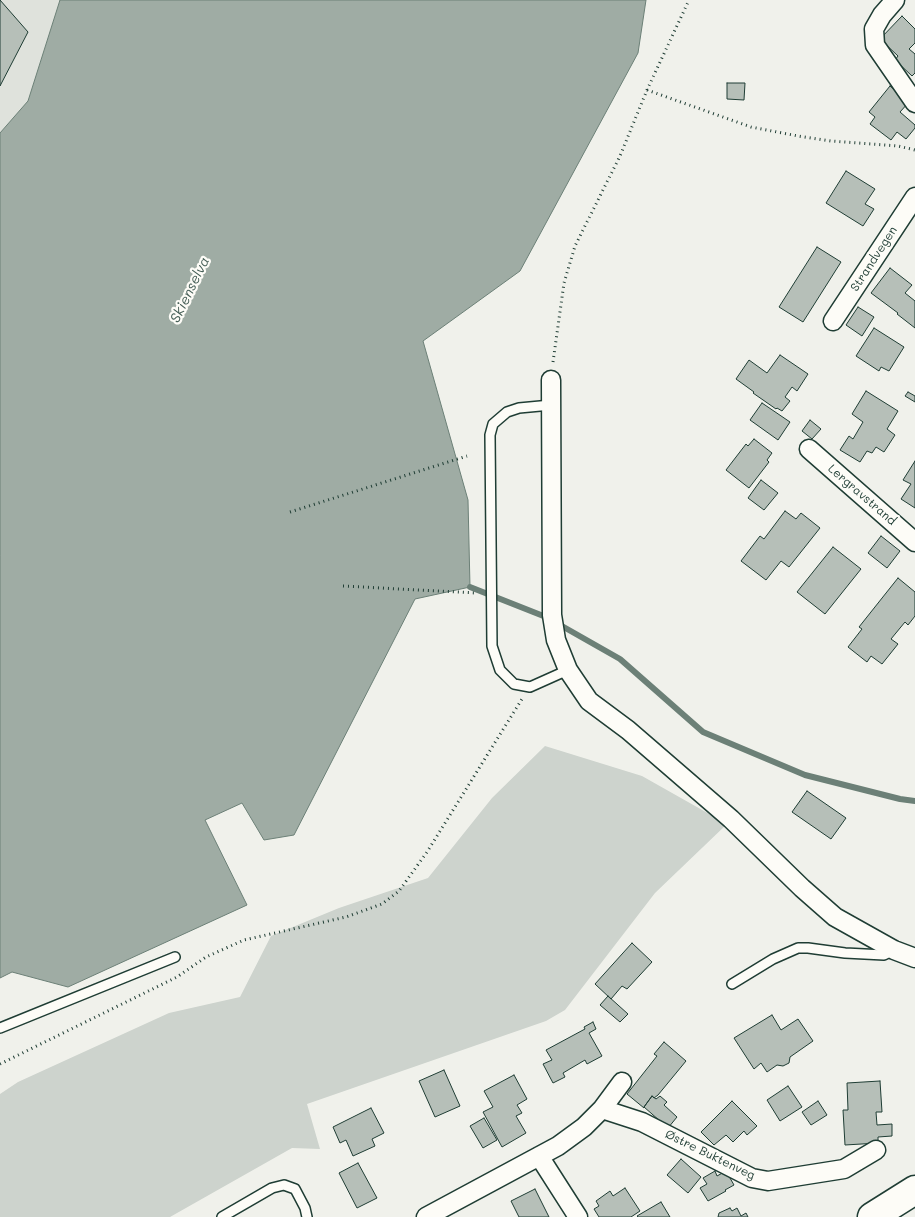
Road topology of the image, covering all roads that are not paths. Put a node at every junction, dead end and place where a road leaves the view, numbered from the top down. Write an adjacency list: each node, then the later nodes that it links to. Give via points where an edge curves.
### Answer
1 (895, 0): 2 (street, via 874,29 875,45)
2 (915, 103)
3 (915, 197): 4 (street, Strandvegen)
4 (833, 321)
5 (551, 380): 6 (street)
6 (551, 404): 9 (street, via 552,615 556,640); 9 (lane, via 507,412 493,424 490,435 492,646 500,670 514,684 530,687)
7 (809, 449): 8 (street, Lergravstrand)
8 (915, 542)
9 (568, 670): 10 (street, via 589,701 628,730 731,819 835,917)
10 (894, 950): 12 (street); 13 (lane, via 884,955 798,948 772,959)
11 (175, 957): 14 (lane)
12 (915, 958)
13 (732, 984)
14 (0, 1028)
15 (622, 1082): 16 (street)
16 (602, 1109): 17 (street, Østre Buktenveg, via 642,1122 752,1178 768,1181 844,1169); 18 (street, via 584,1127)
17 (876, 1150)
18 (539, 1156): 22 (street); 23 (street)
19 (915, 1190): 24 (highway)
20 (222, 1217): 21 (lane, via 272,1188 284,1185 295,1189)
21 (307, 1217)
22 (426, 1217)
23 (578, 1217)
24 (872, 1217)

